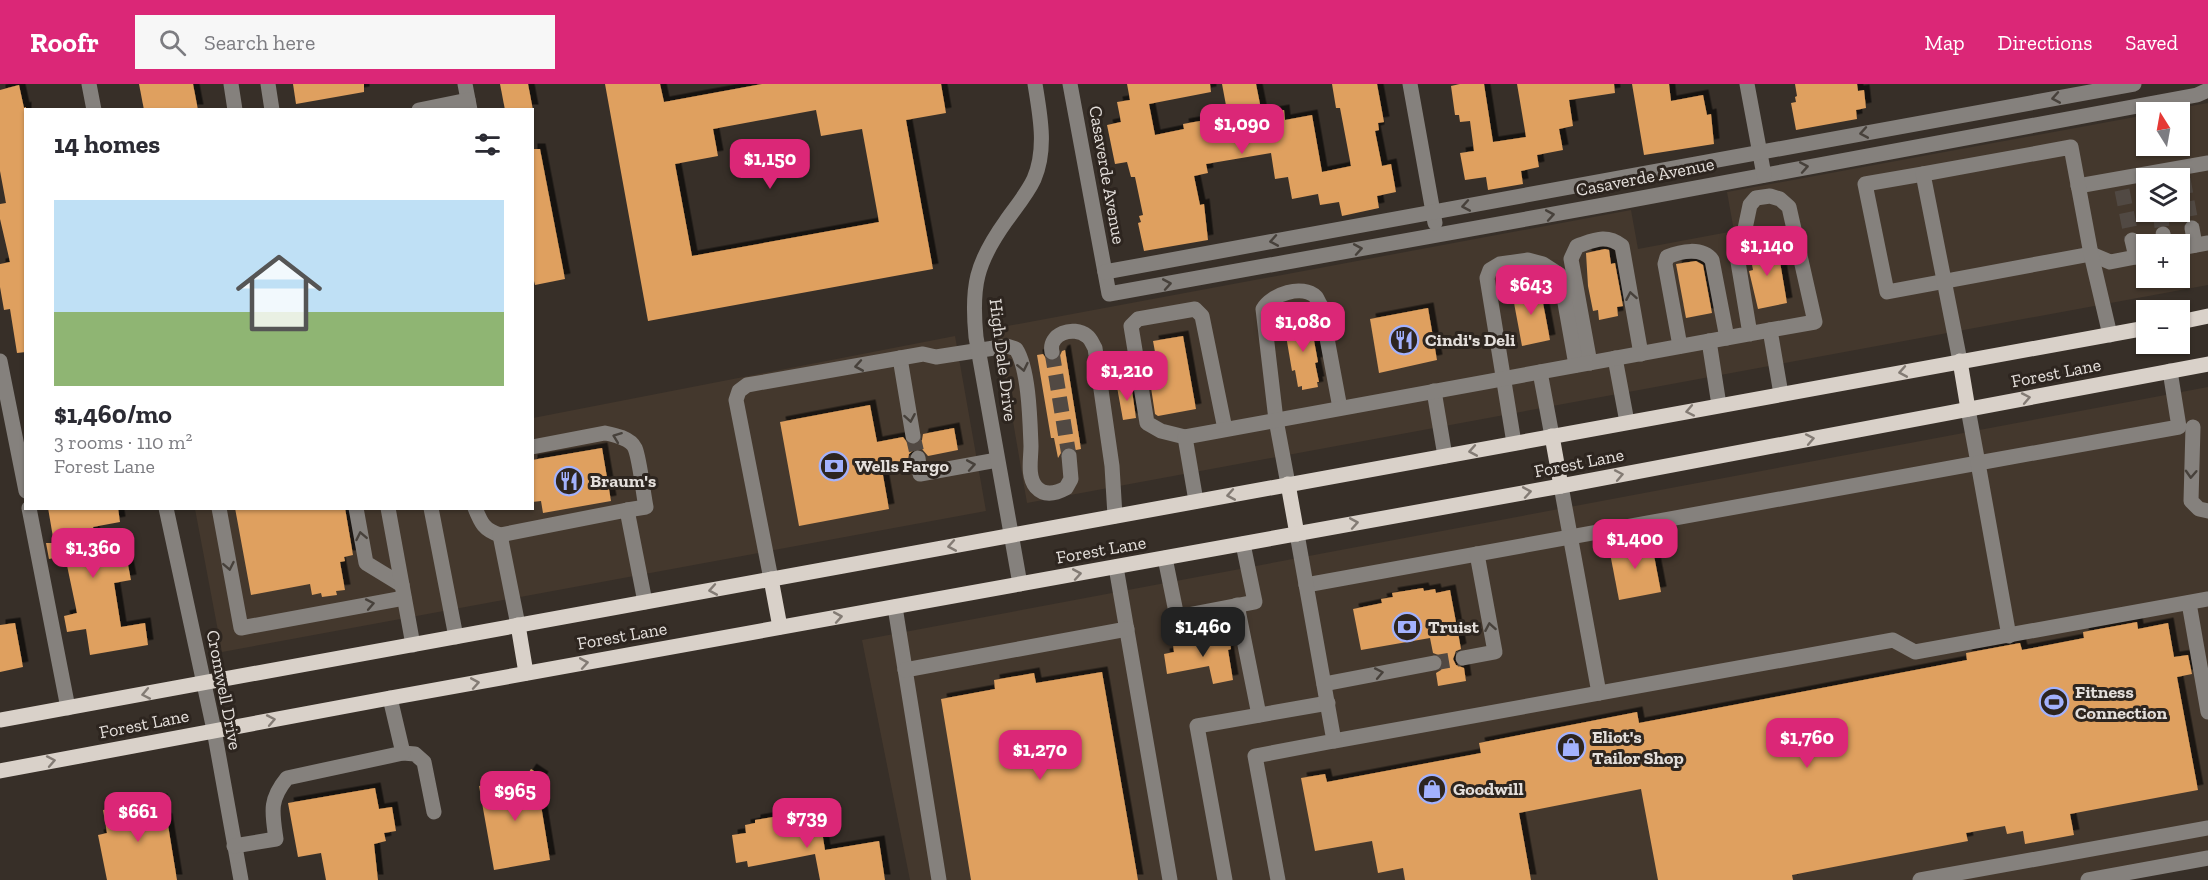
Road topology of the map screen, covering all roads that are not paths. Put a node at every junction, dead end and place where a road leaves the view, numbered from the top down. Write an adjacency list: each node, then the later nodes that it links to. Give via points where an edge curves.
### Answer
1 (89, 84): 12 (street)
2 (231, 84): 13 (street)
3 (268, 84): 14 (street)
4 (465, 84): 11 (street)
5 (1035, 84): 42 (street, High Dale Drive, via 1041,121 1034,179 990,242 975,279 973,304)
6 (1071, 84): 31 (street, Casaverde Avenue)
7 (1410, 84): 23 (street)
8 (1747, 84): 16 (street)
9 (2134, 84): 16 (street, Casaverde Avenue, one-way to 16)
10 (2207, 88): 20 (street, Casaverde Avenue, one-way to 10, via 2197,95)
11 (469, 105): 15 (street)
12 (94, 108)
13 (236, 108)
14 (272, 108)
15 (439, 108)
16 (1760, 153): 20 (street); 23 (street, Casaverde Avenue, one-way to 23)
17 (2208, 163): 18 (street)
18 (2190, 170)
19 (1923, 174): 22 (street, via 2070,147); 32 (street); 32 (street, via 1865,183 1887,292)
20 (1764, 175): 25 (street, Casaverde Avenue, one-way to 20)
21 (2136, 180): 22 (street)
22 (2078, 186): 29 (street)
23 (1433, 213): 25 (street); 31 (street, Casaverde Avenue, one-way to 31)
24 (2192, 228): 27 (street)
25 (1437, 234): 31 (street, Casaverde Avenue, one-way to 25, via 1109,294)
26 (2132, 240): 28 (street)
27 (2202, 244)
28 (2136, 247)
29 (2091, 254): 30 (street, via 2110,262); 32 (street); 38 (street)
30 (2136, 257)
31 (1105, 272)
32 (1945, 281): 48 (street)
33 (2208, 316): 34 (main road)
34 (2190, 320)
35 (1770, 330): 37 (street); 37 (street, via 1815,322 1789,207 1770,196 1756,198 1749,205 1739,249); 55 (street)
36 (2136, 330): 38 (main road, Forest Lane)
37 (1749, 334): 39 (street)
38 (2110, 335): 48 (main road, Forest Lane)
39 (1727, 338): 40 (street); 41 (street, via 1712,260 1699,251 1672,255 1665,264)
40 (1709, 341): 41 (street); 56 (street)
41 (1680, 346): 44 (street)
42 (978, 350): 45 (street); 68 (street, one-way to 68, via 1007,346 1020,355 1035,486 1049,494 1066,488 1071,479); 71 (street, High Dale Drive)
43 (1052, 352): 86 (street, via 1054,338 1073,332 1090,337 1095,348)
44 (1641, 354): 46 (street); 49 (street, one-way to 49, via 1622,246 1613,240 1599,239 1577,246 1571,259)
45 (900, 358): 63 (street, one-way to 63); 95 (street, one-way to 95, via 747,385 740,391 736,400)
46 (1615, 358): 49 (street); 60 (street)
47 (0, 361): 73 (street)
48 (1960, 362): 55 (main road, Forest Lane, one-way to 55); 58 (main road)
49 (1583, 364): 51 (street); 53 (street, via 1560,274 1528,260 1500,264 1490,270 1487,278)
50 (2208, 364): 52 (main road, Forest Lane)
51 (1540, 372): 53 (street); 64 (street)
52 (2169, 372): 58 (main road, Forest Lane, one-way to 52); 61 (street)
53 (1502, 379): 54 (street); 66 (street)
54 (1434, 391): 57 (street); 69 (street)
55 (1781, 394): 56 (main road, Forest Lane)
56 (1719, 405): 60 (main road, Forest Lane, one-way to 60)
57 (1340, 408): 59 (street); 59 (street, via 1321,306 1315,296 1304,291 1280,294 1263,309)
58 (1968, 409): 72 (street); 75 (main road, Forest Lane, one-way to 58)
59 (1276, 420): 62 (street); 74 (street)
60 (1627, 422): 64 (main road, Forest Lane)
61 (2194, 427): 72 (street); 85 (street, one-way to 85, via 2191,501)
62 (1225, 429): 65 (street); 65 (street, via 1202,316 1195,309 1138,319 1131,326 1147,423)
63 (913, 436)
64 (1552, 436): 66 (main road, Forest Lane); 75 (main road)
65 (1185, 437): 76 (street)
66 (1514, 443): 69 (main road, Forest Lane, one-way to 69)
67 (534, 447): 84 (street, one-way to 67, via 646,507 634,447 626,440 605,433)
68 (1069, 456)
69 (1445, 456): 74 (main road, Forest Lane)
70 (918, 458): 71 (street, one-way to 71, via 920,474)
71 (997, 460): 89 (street, High Dale Drive)
72 (1978, 463): 90 (street); 107 (street)
73 (24, 481)
74 (1288, 484): 76 (main road, Forest Lane, one-way to 76); 87 (main road)
75 (1561, 486): 87 (main road, Forest Lane, one-way to 75); 90 (street)
76 (1196, 501): 86 (main road, Forest Lane)
77 (29, 510): 120 (street)
78 (166, 510): 115 (street, Cromwell Drive)
79 (219, 510): 98 (street, one-way to 98, via 241,628)
80 (356, 510): 98 (street, one-way to 80, via 366,562)
81 (388, 510): 98 (street)
82 (431, 510): 108 (street)
83 (476, 510): 88 (street, via 489,532)
84 (627, 510): 88 (street); 100 (street)
85 (2208, 511)
86 (1115, 516): 89 (main road, Forest Lane)
87 (1297, 534): 91 (main road, Forest Lane); 97 (street)
88 (501, 535): 104 (street)
89 (1010, 536): 95 (main road, Forest Lane, one-way to 95); 96 (street, High Dale Drive)
90 (1571, 537): 92 (street); 117 (street)
91 (1243, 544): 93 (main road, Forest Lane); 102 (street, via 1255,602)
92 (1477, 554): 97 (street); 110 (street, one-way to 92, via 1495,652)
93 (1165, 558): 94 (main road, Forest Lane); 102 (street, via 1177,617)
94 (1116, 567): 96 (main road, Forest Lane, one-way to 94); 106 (street)
95 (771, 579): 100 (main road, Forest Lane, one-way to 100); 105 (main road)
96 (1020, 584): 103 (main road, Forest Lane)
97 (1306, 585): 116 (street)
98 (403, 591): 109 (street)
99 (2208, 599): 101 (street)
100 (645, 602): 104 (main road, Forest Lane)
101 (2189, 603): 107 (street); 112 (street)
102 (1237, 605): 122 (street)
103 (895, 607): 105 (main road, Forest Lane, one-way to 103); 113 (street)
104 (518, 626): 108 (main road, Forest Lane); 114 (main road)
105 (780, 627): 114 (main road, Forest Lane, one-way to 105)
106 (1127, 629): 113 (street); 134 (street)
107 (2009, 636): 117 (street, via 1915,652 1893,640)
108 (456, 637): 109 (main road, Forest Lane)
109 (413, 645): 115 (main road, Forest Lane)
110 (1462, 658)
111 (1434, 663): 116 (street, one-way to 111)
112 (2204, 664): 121 (street)
113 (905, 670): 133 (street)
114 (526, 673): 118 (main road, Forest Lane, one-way to 114)
115 (204, 683): 120 (main road, Forest Lane, one-way to 120); 124 (street, Cromwell Drive)
116 (1324, 684): 119 (street)
117 (1599, 693): 125 (street)
118 (390, 698): 124 (main road, Forest Lane, one-way to 118); 126 (street)
119 (1328, 703): 122 (street); 125 (street)
120 (68, 708): 123 (main road, Forest Lane)
121 (2208, 712)
122 (1258, 715): 135 (street, via 1197,726)
123 (0, 720)
124 (214, 730): 127 (main road, Forest Lane, one-way to 124); 130 (street, Cromwell Drive)
125 (1334, 741): 136 (street, via 1255,756)
126 (403, 753): 128 (street, via 415,754 424,762); 130 (street, via 287,778 276,791 272,809 276,839)
127 (0, 771)
128 (434, 812)
129 (2208, 828): 137 (street)
130 (234, 846): 132 (street, Cromwell Drive)
131 (2208, 858): 138 (street)
132 (241, 880)
133 (939, 880)
134 (1170, 880)
135 (1224, 880)
136 (1278, 880)
137 (1920, 880)
138 (2088, 880)

